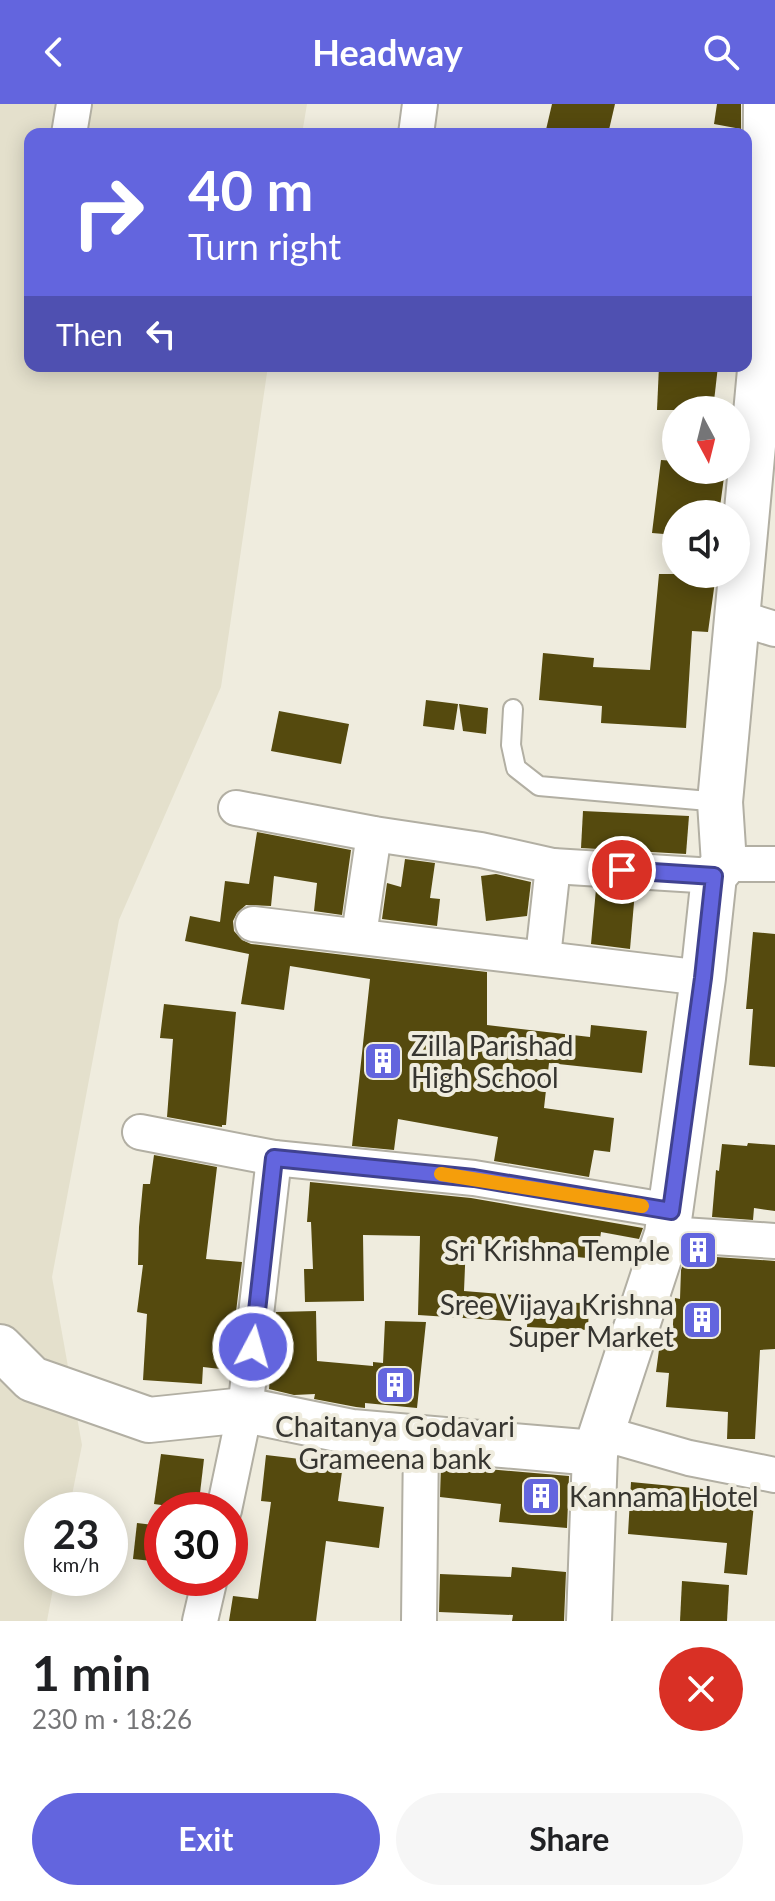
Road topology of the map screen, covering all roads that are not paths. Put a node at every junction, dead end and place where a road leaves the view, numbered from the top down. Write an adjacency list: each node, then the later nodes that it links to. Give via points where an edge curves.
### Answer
1 (74, 104): 4 (street)
2 (420, 104): 5 (street)
3 (766, 104): 6 (street)
4 (70, 128)
5 (417, 128)
6 (769, 327): 7 (street, via 748,474)
7 (757, 624): 9 (street)
8 (513, 709): 9 (lane, via 516,768 539,786)
9 (720, 802): 14 (street)
10 (236, 808): 11 (street)
11 (374, 834): 13 (street); 16 (street)
12 (775, 864): 14 (street)
13 (553, 866): 14 (street); 17 (street)
14 (719, 870): 18 (street)
15 (253, 924): 16 (street)
16 (359, 935): 17 (street)
17 (543, 957): 18 (street)
18 (703, 978): 21 (street)
19 (140, 1132): 20 (street)
20 (274, 1158): 21 (street, via 474,1178); 24 (street)
21 (669, 1222): 22 (street); 26 (street)
22 (775, 1241)
23 (0, 1347): 24 (street, via 32,1379 149,1420)
24 (245, 1410): 25 (street, via 352,1432); 28 (street)
25 (421, 1439): 26 (street); 31 (street)
26 (599, 1443): 27 (street); 32 (street)
27 (775, 1475)
28 (228, 1492)
29 (206, 1596): 30 (street)
30 (200, 1621)
31 (419, 1621)
32 (589, 1621)

